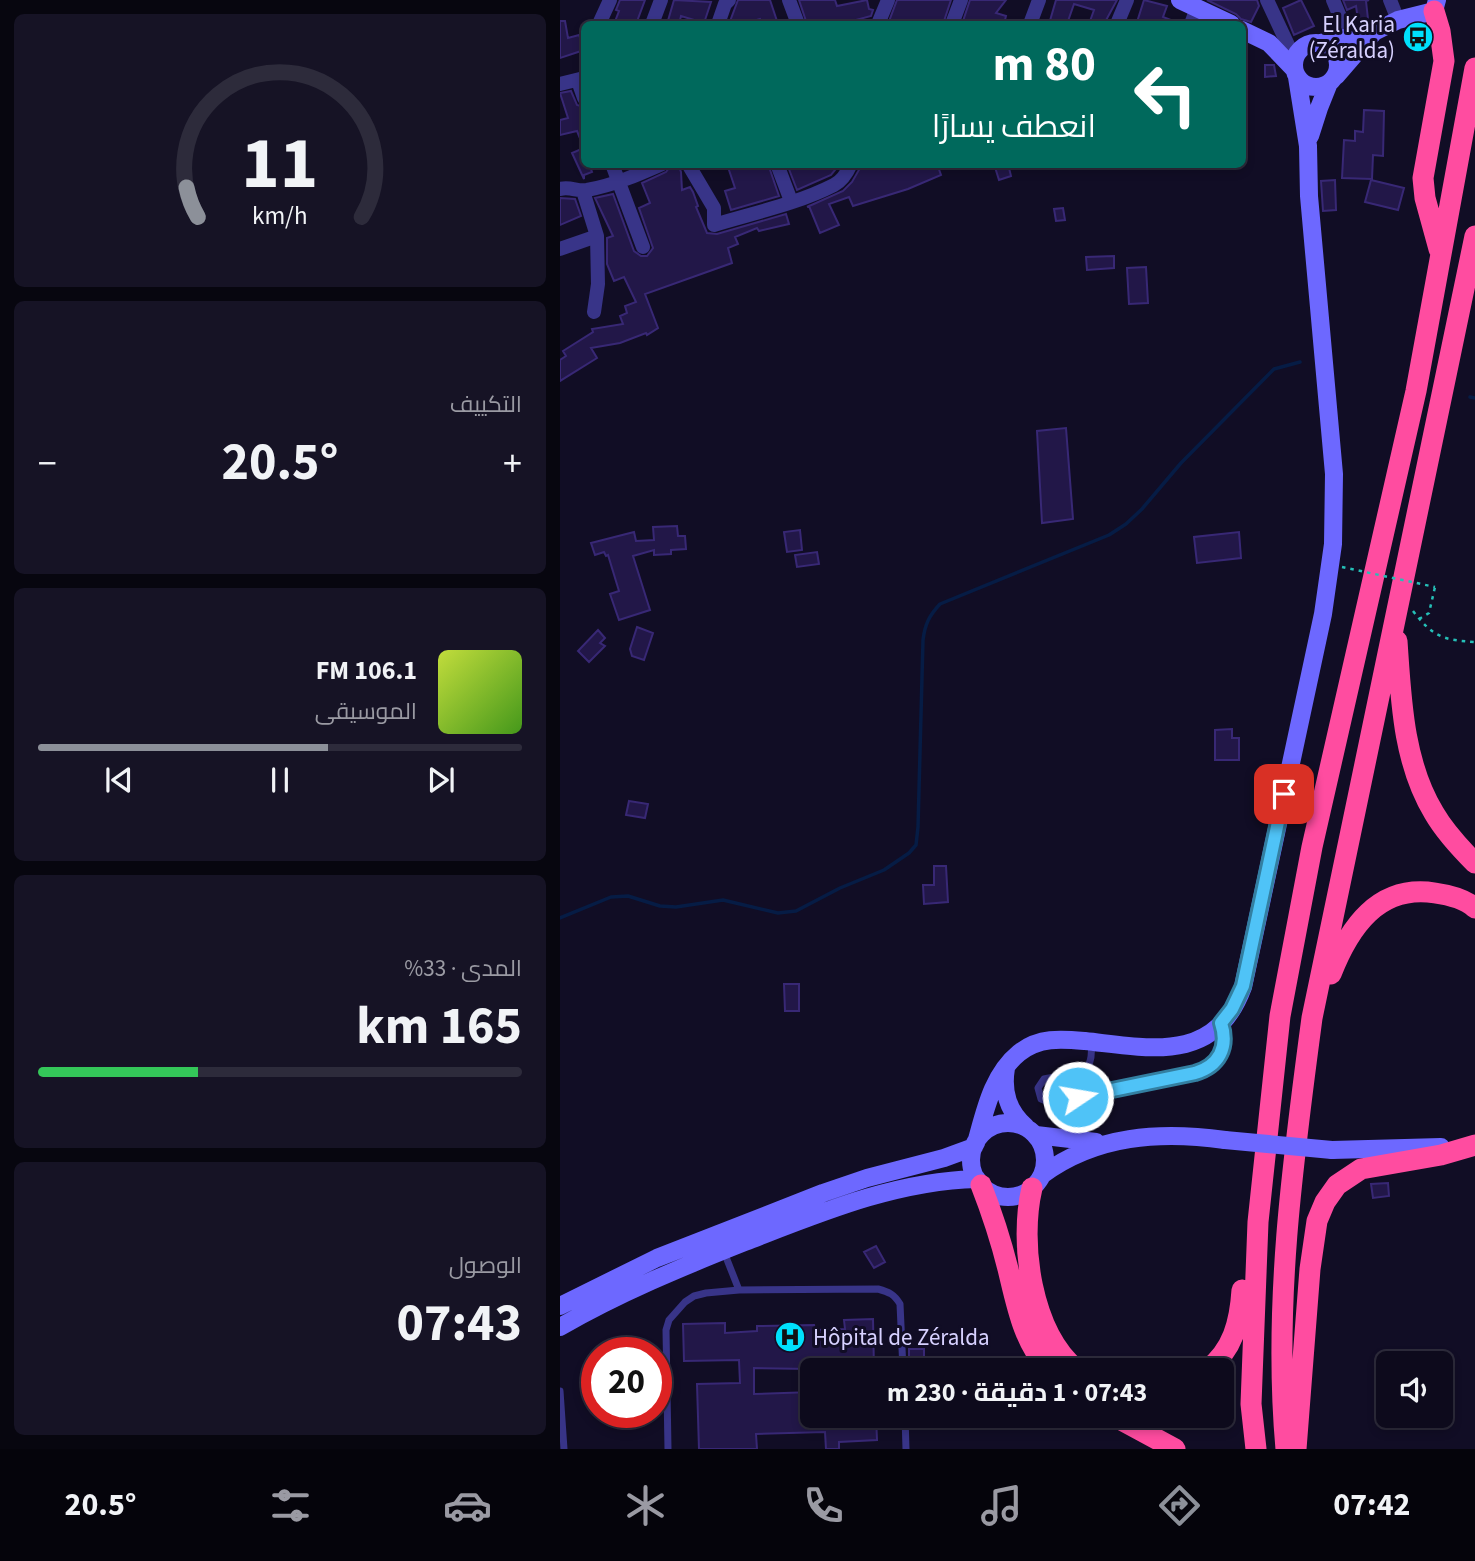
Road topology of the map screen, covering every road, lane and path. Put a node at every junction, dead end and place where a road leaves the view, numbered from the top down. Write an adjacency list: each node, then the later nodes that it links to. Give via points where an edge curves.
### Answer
1 (610, 0): 16 (street)
2 (662, 0): 17 (street)
3 (729, 0): 18 (street)
4 (789, 0): 19 (street)
5 (888, 0): 20 (street)
6 (961, 0): 21 (street)
7 (1039, 0): 22 (street)
8 (1127, 0): 23 (street)
9 (1180, 0): 14 (street)
10 (1267, 0): 30 (street)
11 (1333, 0): 27 (street)
12 (1390, 0): 15 (street)
13 (1435, 6): 15 (street); 50 (highway, via 1444,61 1423,178)
14 (1194, 16): 24 (street)
15 (1398, 20): 26 (street)
16 (600, 21)
17 (653, 21)
18 (717, 21)
19 (797, 21)
20 (879, 21)
21 (953, 21)
22 (1031, 21)
23 (1117, 21)
24 (1217, 21)
25 (1246, 32): 28 (street)
26 (1374, 32): 27 (street); 34 (street)
27 (1348, 36): 29 (street)
28 (1269, 43): 30 (street); 32 (street)
29 (1320, 43): 30 (street); 34 (street, via 1334,52 1338,68)
30 (1295, 46): 32 (street)
31 (1475, 68): 50 (highway)
32 (1295, 73): 34 (street, via 1315,88); 36 (street)
33 (581, 80): 35 (street)
34 (1333, 80): 36 (street, via 1318,108)
35 (560, 85)
36 (1308, 146): 60 (street, via 1334,474 1332,560 1243,986)
37 (614, 168): 42 (street)
38 (652, 168): 42 (street)
39 (690, 168): 45 (street, via 714,208 714,225)
40 (779, 168): 45 (street)
41 (849, 168): 45 (street, via 836,184)
42 (619, 182): 44 (street); 48 (street)
43 (562, 184): 44 (street)
44 (583, 191): 46 (street)
45 (791, 201)
46 (597, 236): 49 (street); 51 (street)
47 (1475, 236): 53 (highway)
48 (643, 247)
49 (560, 249)
50 (1441, 254): 69 (highway, via 1416,391 1294,933 1280,1016)
51 (594, 312)
52 (1342, 567): 55 (path, bridge, via 1435,587 1429,613)
53 (1399, 593): 54 (highway); 55 (path)
54 (1395, 615): 57 (highway, via 1403,714 1420,786 1434,814); 59 (highway)
55 (1419, 618): 56 (path, via 1439,637)
56 (1475, 642)
57 (1475, 863)
58 (1475, 908): 59 (highway, via 1422,891 1374,906 1340,950)
59 (1312, 1018): 86 (highway, via 1296,1139 1282,1313)
60 (1221, 1023): 61 (street, via 1195,1042 1171,1048); 61 (lane, via 1221,1054 1203,1071 1051,1103 1041,1099 1038,1088 1044,1079 1082,1072 1089,1066)
61 (1091, 1042): 62 (street, via 1039,1042)
62 (1006, 1068): 63 (street, via 1004,1087 1009,1105); 66 (street, via 990,1094)
63 (1031, 1131): 64 (street, via 1064,1140); 66 (street, via 1012,1123 998,1124 985,1131); 67 (street, via 1045,1154)
64 (1107, 1143): 65 (street, bridge, via 1168,1136 1332,1150); 67 (street, via 1066,1158)
65 (1475, 1143): 87 (highway, via 1441,1155 1361,1169 1337,1185 1325,1202 1317,1220 1311,1269)
66 (975, 1145): 68 (street, via 972,1163); 72 (street, via 812,1197 648,1262)
67 (1037, 1181): 68 (street, via 1018,1195 1002,1196); 76 (highway, via 1028,1206 1027,1231 1038,1308 1055,1346)
68 (979, 1182): 70 (street, via 932,1182 873,1195); 75 (highway, via 1022,1326)
69 (1258, 1222): 77 (highway, via 1244,1246 1237,1328); 85 (highway, via 1251,1404)
70 (723, 1251): 71 (lane); 73 (street)
71 (739, 1290): 74 (lane, via 878,1289 895,1295 900,1304); 82 (lane, via 694,1296 669,1320)
72 (560, 1306)
73 (560, 1327)
74 (902, 1358)
75 (1039, 1358)
76 (1066, 1358)
77 (1218, 1358)
78 (560, 1391): 81 (lane)
79 (905, 1428): 83 (lane)
80 (1136, 1428): 84 (highway)
81 (564, 1449)
82 (672, 1449)
83 (906, 1449)
84 (1175, 1449)
85 (1256, 1449)
86 (1286, 1449)
87 (1296, 1449)

